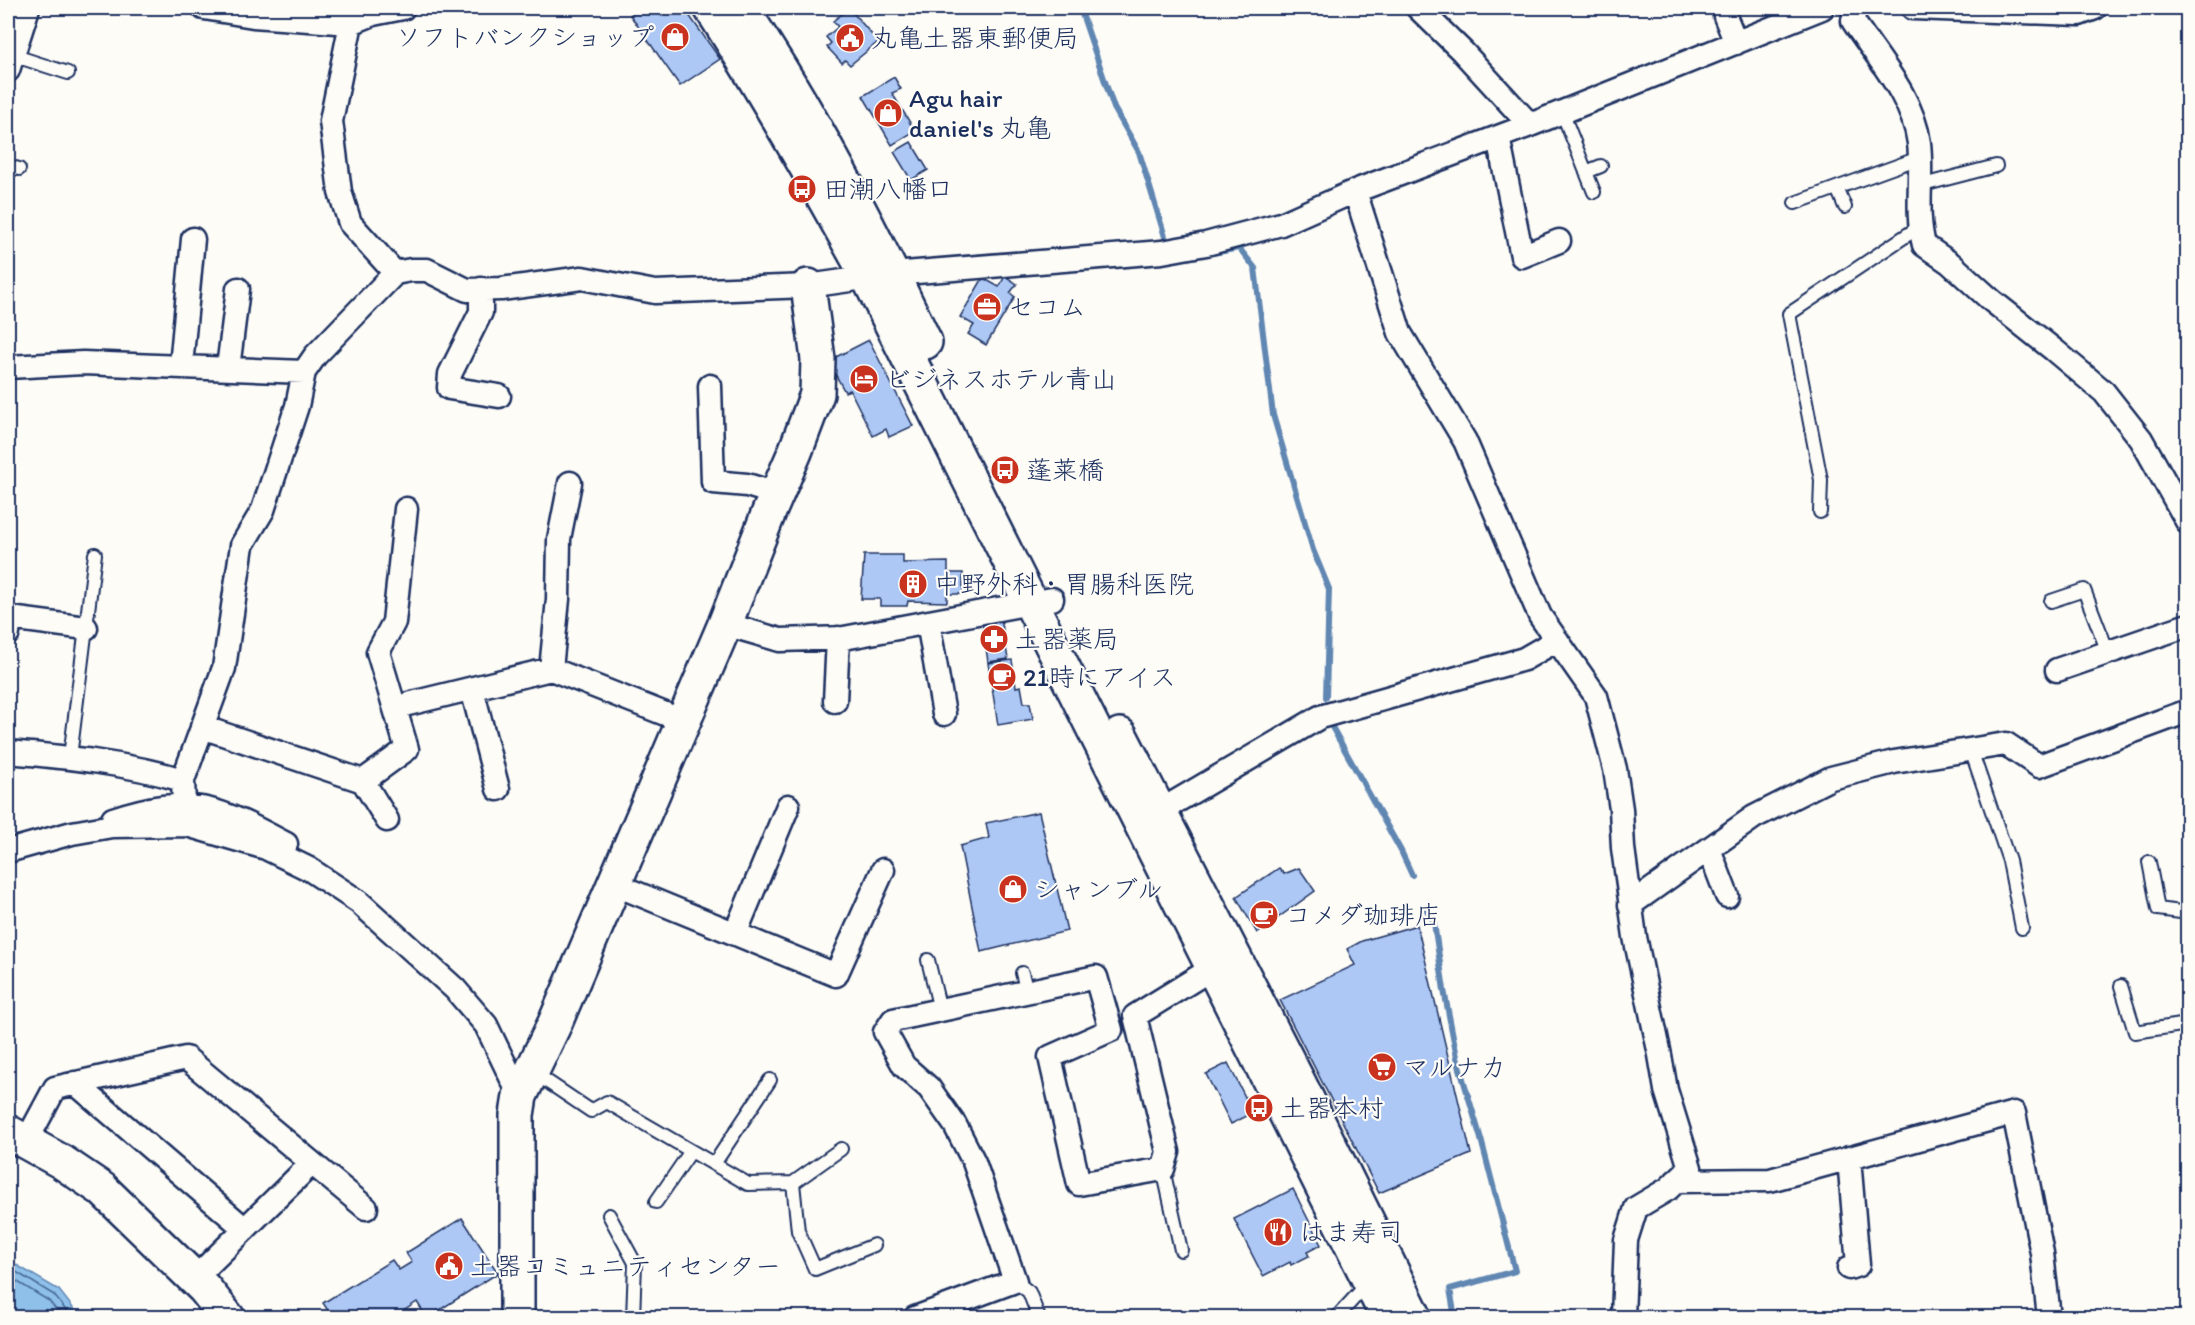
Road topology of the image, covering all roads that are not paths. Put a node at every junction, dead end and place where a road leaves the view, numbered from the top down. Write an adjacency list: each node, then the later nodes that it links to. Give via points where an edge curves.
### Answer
1 (28, 8): 16 (street)
2 (204, 8): 13 (street, via 253,16)
3 (403, 8): 13 (street)
4 (711, 8): 15 (street)
5 (741, 8): 15 (street)
6 (761, 8): 15 (street)
7 (1418, 8): 19 (street)
8 (1822, 8): 14 (street)
9 (1855, 8): 21 (street, via 1853,21 1911,113)
10 (1913, 8): 11 (street, via 2079,14)
11 (2095, 8)
12 (1723, 10): 14 (street)
13 (362, 16): 34 (street, via 331,121 337,172 350,223)
14 (1736, 43): 18 (street)
15 (755, 52): 35 (street, via 840,172)
16 (9, 60): 17 (lane)
17 (68, 73)
18 (1562, 112): 19 (street); 24 (lane)
19 (1530, 125): 20 (street)
20 (1498, 137): 27 (street); 33 (street, via 1522,256)
21 (1919, 158): 25 (street); 26 (lane)
22 (1601, 166): 24 (lane)
23 (1996, 166): 25 (lane)
24 (1586, 172): 28 (lane)
25 (1919, 186): 31 (street)
26 (1837, 188): 29 (lane); 30 (lane)
27 (1355, 191): 35 (street, via 1281,224 1162,252); 59 (street, via 1400,333 1466,441 1540,616)
28 (1594, 192)
29 (1795, 203)
30 (1845, 207)
31 (1919, 227): 48 (street, via 1924,244 2104,392 2141,439); 49 (lane, via 1789,314 1821,480)
32 (193, 239): 39 (street)
33 (1559, 241)
34 (395, 273): 38 (street, via 427,270 468,290); 42 (street)
35 (880, 276): 36 (street); 51 (street, via 990,477)
36 (808, 286): 38 (street, via 655,292 582,278); 46 (street, via 818,358 817,394)
37 (238, 288): 41 (street)
38 (481, 289): 44 (street, via 481,312 450,374 448,388)
39 (181, 366): 40 (street, via 82,363); 41 (street)
40 (8, 367)
41 (228, 368): 42 (street)
42 (304, 372): 69 (street, via 263,510 242,545 224,668)
43 (710, 386): 46 (street, via 713,482 747,484)
44 (499, 396)
45 (570, 483): 61 (street, via 560,539)
46 (777, 494): 54 (street)
47 (406, 509): 74 (street, via 394,622 378,652 407,749)
48 (2185, 510)
49 (1820, 512)
50 (95, 554): 56 (lane)
51 (1041, 601): 53 (street); 78 (street)
52 (2051, 601): 60 (lane, via 2084,590)
53 (928, 622): 58 (street); 67 (street)
54 (724, 624): 58 (street, via 780,640); 68 (street)
55 (2187, 625): 60 (street)
56 (86, 628): 57 (street, via 10,618); 72 (lane)
57 (8, 633)
58 (838, 638): 64 (street)
59 (1557, 640): 78 (street, via 1524,659 1320,717); 88 (street, via 1596,696 1615,769)
60 (2108, 652): 62 (street)
61 (551, 669): 63 (street); 68 (street)
62 (2057, 670)
63 (472, 689): 65 (street); 75 (street)
64 (835, 701)
65 (408, 704)
66 (2187, 711): 70 (street, via 2038,766 2006,744)
67 (944, 714)
68 (683, 721): 86 (street)
69 (202, 727): 73 (street); 74 (street)
70 (1971, 750): 81 (street, via 1894,762 1831,778 1754,817); 90 (lane, via 2009,861)
71 (8, 752): 72 (street)
72 (70, 757): 73 (street)
73 (183, 780): 76 (street)
74 (363, 781): 79 (street)
75 (498, 789)
76 (184, 806): 80 (street, via 171,804 137,811); 84 (street, via 205,807 243,821 287,844)
77 (788, 806): 91 (street)
78 (1149, 818): 93 (street)
79 (387, 820)
80 (72, 832): 82 (street); 84 (street, via 112,826 187,825 266,848)
81 (1709, 849): 87 (street); 88 (street)
82 (8, 851)
83 (2149, 862): 89 (lane, via 2158,909)
84 (309, 869): 101 (street, via 359,902 455,989 486,1025)
85 (882, 870): 91 (street, via 836,975)
86 (614, 884): 91 (street); 101 (street)
87 (1727, 896)
88 (1630, 905): 109 (street, via 1666,1090 1690,1168)
89 (2187, 913)
90 (2022, 928)
91 (735, 934)
92 (928, 960): 95 (lane)
93 (1223, 962): 96 (street); 120 (street); 128 (street)
94 (2121, 986): 97 (lane, via 2136,1032)
95 (940, 1010): 98 (street, via 1024,982 1096,977); 119 (street, via 893,1020 885,1032 904,1066 929,1088 955,1125 974,1162)
96 (1136, 1016): 98 (street); 108 (street, via 1168,1152)
97 (2187, 1024)
98 (1111, 1030): 108 (street, via 1050,1057 1079,1184)
99 (770, 1080): 107 (lane)
100 (75, 1083): 102 (street, via 55,1088); 106 (street, via 186,1058); 114 (street)
101 (526, 1083): 104 (lane, via 591,1111 607,1102); 122 (street, via 516,1126)
102 (17, 1137): 118 (street, via 102,1189)
103 (841, 1149): 110 (lane)
104 (691, 1151): 107 (lane); 111 (lane)
105 (1849, 1158): 109 (street, via 1770,1180); 117 (street, via 1858,1265); 130 (street, via 2014,1113 2042,1253)
106 (312, 1163): 112 (street); 114 (street)
107 (714, 1164): 110 (lane, via 748,1184)
108 (1163, 1169): 116 (lane)
109 (1676, 1181): 129 (street, via 1636,1208 1626,1240)
110 (793, 1183): 115 (lane, via 798,1231 815,1269)
111 (656, 1202)
112 (366, 1208)
113 (609, 1215): 123 (lane, via 635,1263)
114 (245, 1229): 118 (street)
115 (874, 1245)
116 (1181, 1250)
117 (1849, 1268)
118 (194, 1279): 121 (street)
119 (1015, 1281): 124 (street); 125 (lane, via 1029,1292)
120 (1370, 1281): 126 (lane); 127 (street)
121 (228, 1317)
122 (517, 1317)
123 (633, 1317)
124 (915, 1317)
125 (1039, 1317)
126 (1336, 1317)
127 (1388, 1317)
128 (1415, 1317)
129 (1623, 1317)
130 (2049, 1317)

